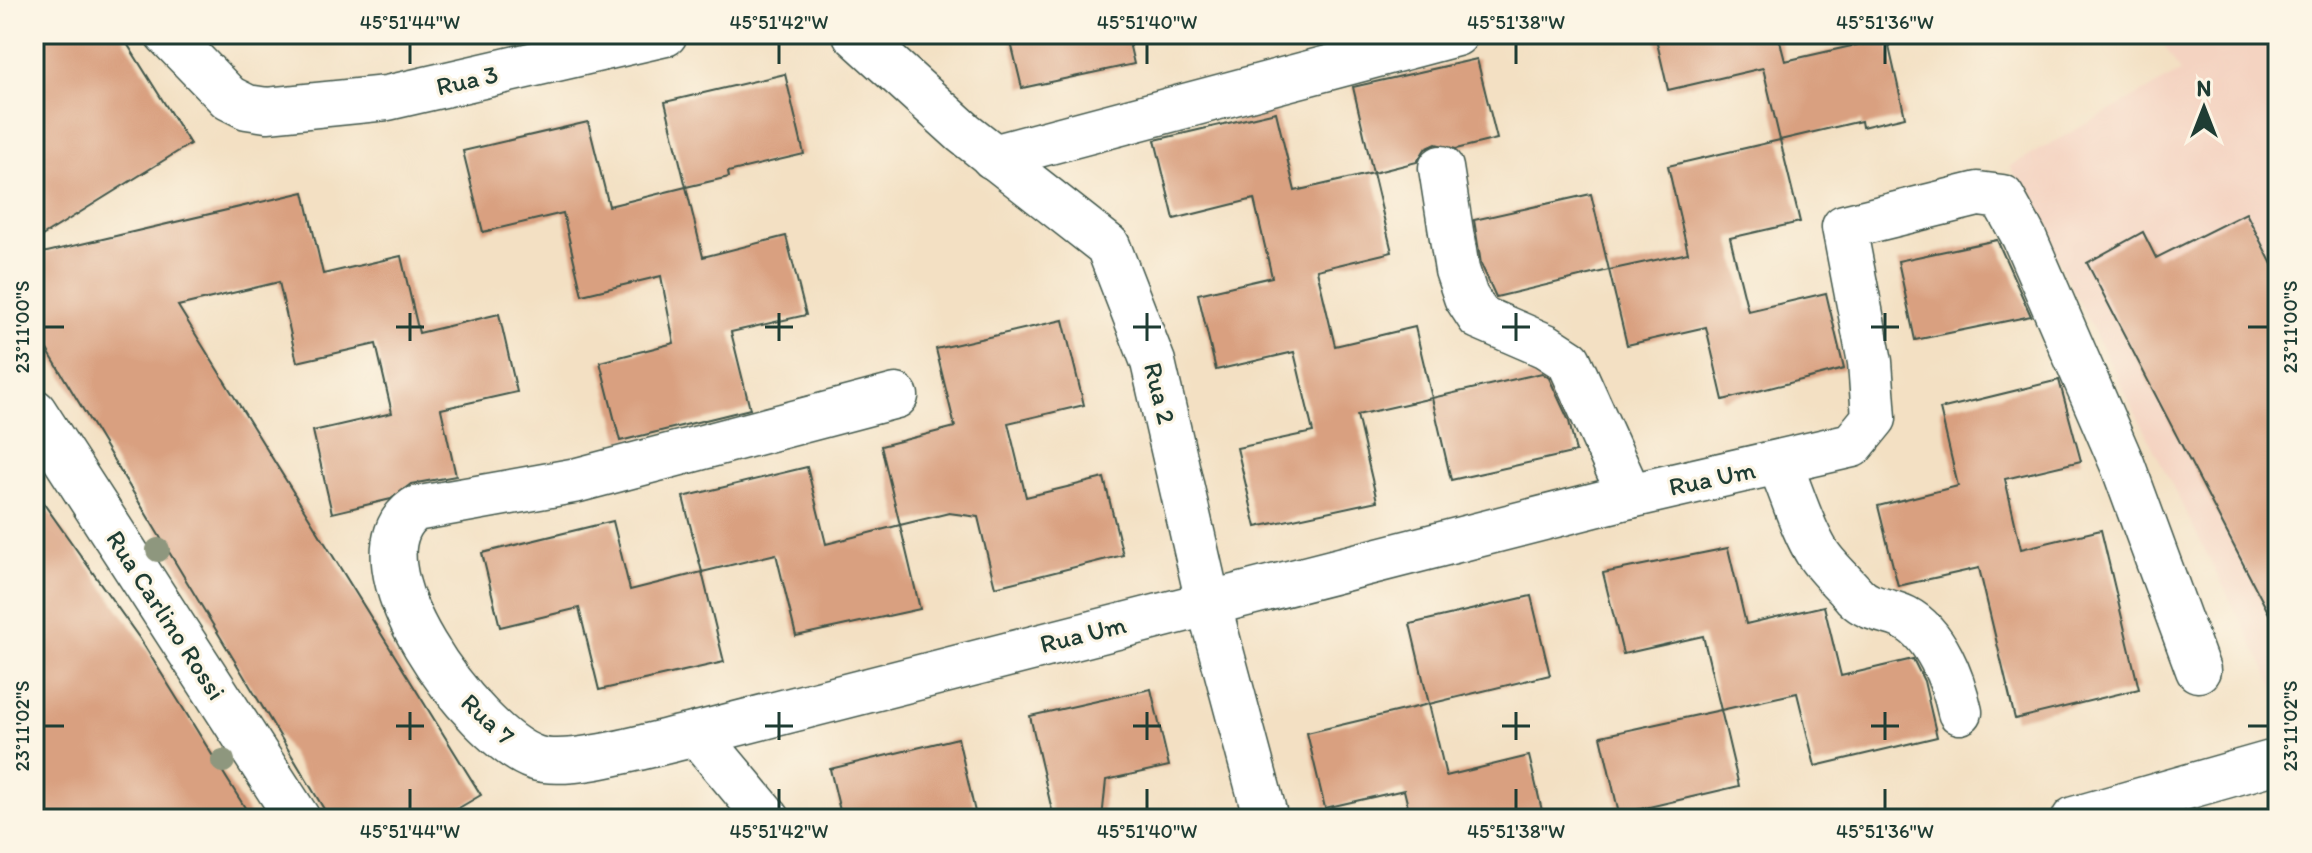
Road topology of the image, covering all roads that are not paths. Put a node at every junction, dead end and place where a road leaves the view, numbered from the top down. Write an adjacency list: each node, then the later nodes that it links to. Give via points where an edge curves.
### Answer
1 (167, 34): 2 (street, Rua 3, via 229,98 267,110 387,98)
2 (665, 34)
3 (855, 34): 5 (street, Rua 2)
4 (1456, 34): 5 (street)
5 (993, 157): 11 (street, Rua 2, via 1108,246 1153,362)
6 (1441, 168): 10 (street, via 1466,297 1479,317 1569,361)
7 (896, 396): 14 (street, Rua 7, via 578,480 415,509 402,518 391,558 410,617 464,702 498,735 535,758 567,761)
8 (34, 411): 16 (street, Rua Carlino Rossi)
9 (1779, 463): 10 (street, Rua Um); 12 (street, Rua Um, via 1852,445 1874,418 1870,362 1844,227 1978,194 2002,197 2123,466); 13 (street, via 1819,555 1872,609 1909,620 1923,634 1955,688)
10 (1630, 496): 11 (street, Rua Um)
11 (1208, 602): 14 (street, Rua Um); 18 (street, Rua 2)
12 (2198, 670)
13 (1960, 712)
14 (697, 734): 17 (street)
15 (2278, 761): 19 (street)
16 (298, 819)
17 (768, 819)
18 (1266, 819)
19 (2074, 819)

